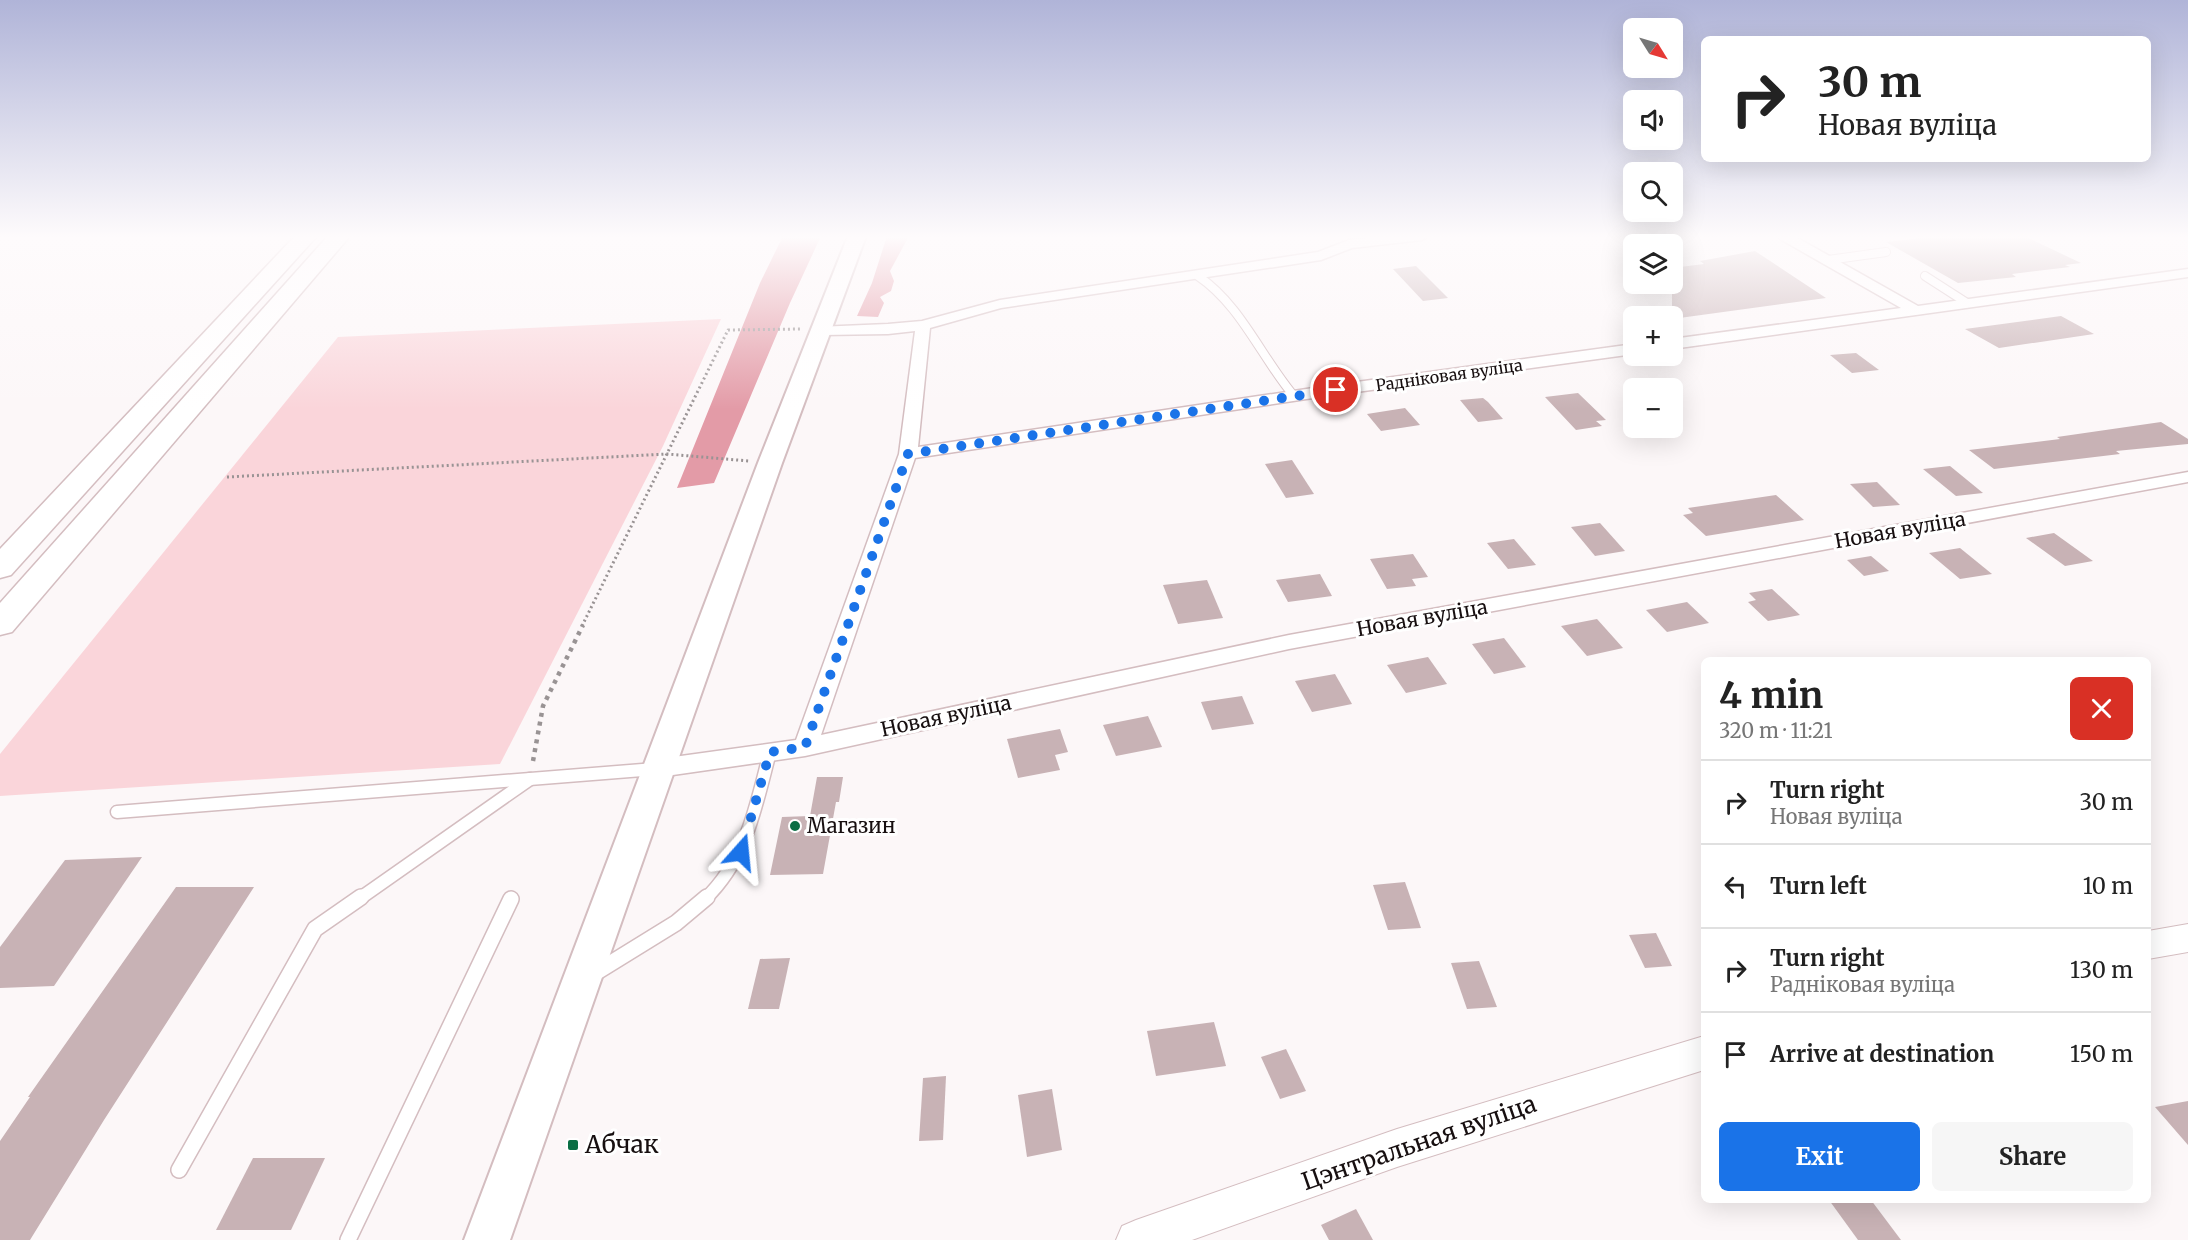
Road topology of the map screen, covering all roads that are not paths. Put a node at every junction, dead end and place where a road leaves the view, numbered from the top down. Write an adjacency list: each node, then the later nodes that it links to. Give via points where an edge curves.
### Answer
1 (253, 294): 18 (highway)
2 (288, 294): 19 (highway)
3 (835, 294): 12 (main road)
4 (1072, 294): 11 (street, via 1000,304)
5 (1222, 294): 15 (lane, via 1272,370)
6 (1887, 294): 10 (street)
7 (1952, 294): 9 (lane)
8 (2034, 294): 9 (street)
9 (1967, 303): 10 (street)
10 (1915, 310): 13 (street)
11 (923, 325): 12 (street); 16 (street)
12 (822, 330): 22 (main road)
13 (1683, 342)
14 (1623, 351): 15 (street, Радніковая вуліца)
15 (1294, 396): 16 (street, Радніковая вуліца)
16 (908, 454): 20 (street)
17 (2188, 477): 20 (street, Новая вуліца, via 1289,642)
18 (0, 568)
19 (0, 624)
20 (805, 747): 21 (street, Новая вуліца)
21 (770, 752): 22 (street, Новая вуліца); 28 (lane, via 741,852 727,876 674,925)
22 (659, 768): 23 (lane); 28 (main road)
23 (530, 779): 24 (lane); 30 (lane, via 315,929)
24 (117, 812)
25 (510, 899): 31 (lane)
26 (2188, 938): 27 (street)
27 (2151, 944)
28 (582, 980): 32 (main road)
29 (1701, 1054): 33 (street, Цэнтральная вуліца, via 1397,1148)
30 (179, 1170)
31 (348, 1240)
32 (487, 1240)
33 (1136, 1240)

